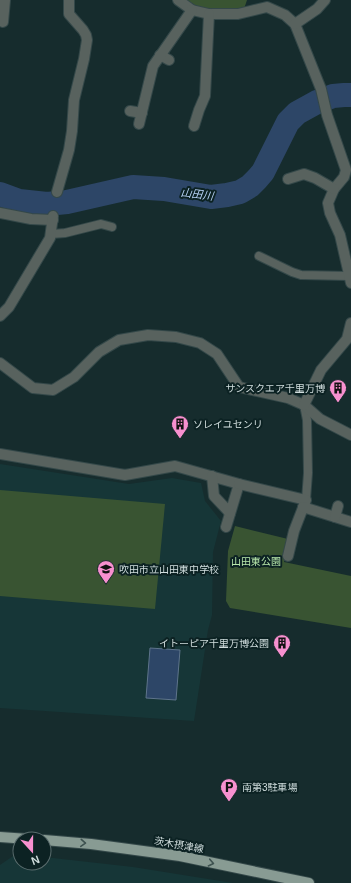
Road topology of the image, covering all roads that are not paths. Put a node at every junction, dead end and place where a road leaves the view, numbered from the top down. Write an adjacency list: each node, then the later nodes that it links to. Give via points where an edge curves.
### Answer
1 (5, 0): 8 (street)
2 (69, 0): 18 (street, via 69,14 83,30 87,40 74,100 69,150)
3 (178, 0): 5 (street)
4 (325, 0): 7 (street, via 317,9)
5 (192, 10): 6 (street); 9 (street)
6 (209, 14): 7 (street, via 238,14 267,7 285,15); 14 (street, via 205,96)
7 (295, 24): 16 (street, via 321,89)
8 (2, 25)
9 (160, 55): 10 (street); 12 (street, via 153,66)
10 (169, 60)
11 (130, 111): 12 (street)
12 (142, 113): 13 (street)
13 (139, 124)
14 (194, 126)
15 (288, 179): 17 (street, via 304,174)
16 (348, 179): 17 (street)
17 (334, 189): 23 (street, via 328,203 340,235)
18 (57, 192)
19 (0, 213): 21 (street, via 31,219 53,218)
20 (112, 227): 21 (lane, via 101,224)
21 (51, 234): 24 (street, via 9,307)
22 (259, 256): 23 (lane, via 302,275)
23 (350, 280)
24 (0, 316)
25 (351, 323): 26 (street)
26 (349, 340): 28 (street, via 322,370)
27 (0, 363): 28 (street, via 33,388 53,390 74,377 99,352 119,340 148,335 176,337 200,343 217,354 238,387 288,398)
28 (304, 405): 29 (street, via 320,419); 33 (lane, via 307,420 308,473)
29 (351, 435)
30 (0, 454): 31 (street, via 125,475 175,466)
31 (212, 476): 32 (street); 35 (street, via 214,496)
32 (239, 484): 33 (street); 35 (street)
33 (304, 503): 36 (street); 39 (street)
34 (338, 506): 36 (street)
35 (230, 513): 38 (street)
36 (335, 517): 37 (street)
37 (351, 522)
38 (226, 527)
39 (288, 556)
40 (0, 837): 41 (main road)
41 (12, 838)
42 (52, 841): 43 (main road, 茨木摂津線, one-way to 43, via 180,856)
43 (309, 883)

